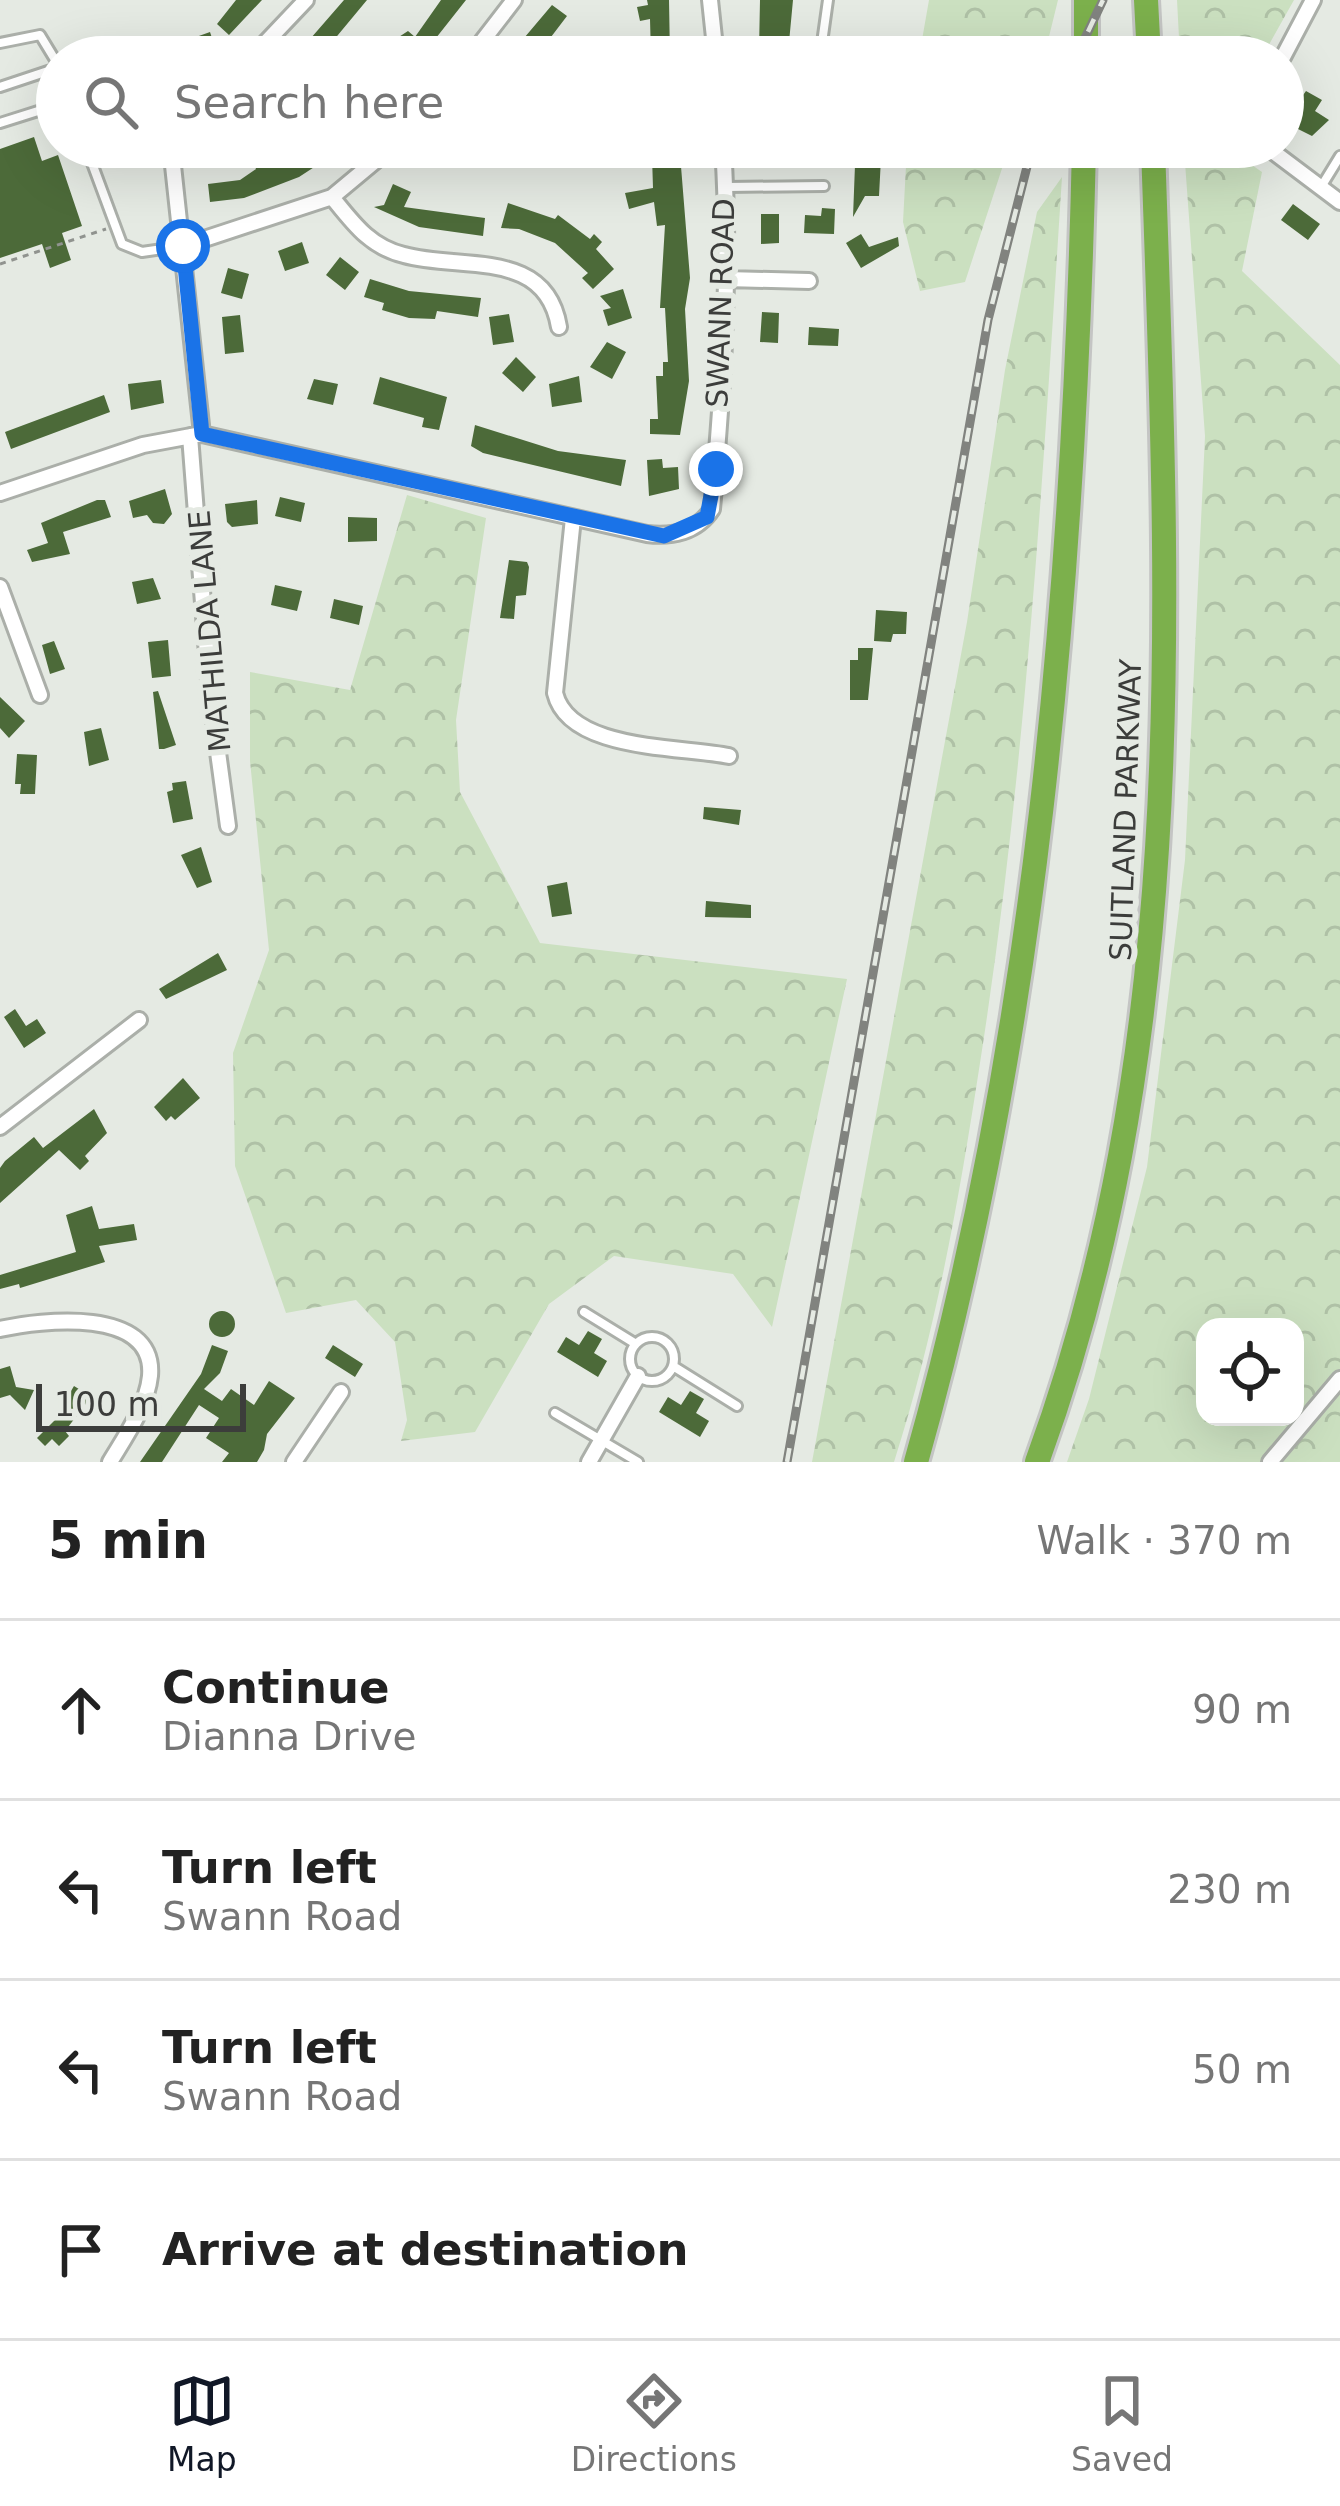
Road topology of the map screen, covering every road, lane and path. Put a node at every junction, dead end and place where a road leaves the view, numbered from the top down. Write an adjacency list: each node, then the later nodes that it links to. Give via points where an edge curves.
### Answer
1 (306, 0): 9 (street)
2 (514, 0): 10 (street)
3 (710, 0): 11 (street)
4 (828, 0): 12 (lane)
5 (1087, 0): 13 (highway)
6 (1146, 0): 14 (highway)
7 (1313, 0): 15 (street)
8 (41, 36): 16 (lane)
9 (272, 36)
10 (486, 36)
11 (714, 36)
12 (823, 36)
13 (1086, 36)
14 (1148, 36)
15 (1294, 36)
16 (0, 43)
17 (36, 73): 18 (lane)
18 (0, 87)
19 (36, 112): 20 (lane)
20 (0, 123)
21 (1340, 156): 31 (lane)
22 (93, 168): 34 (lane)
23 (174, 168): 35 (street, MATHILDA LANE)
24 (367, 168): 32 (street)
25 (724, 168): 30 (street, SWANN ROAD)
26 (1083, 168): 63 (highway, via 1067,495 1031,871 984,1173)
27 (1153, 168): 64 (highway, SUITLAND PARKWAY, via 1162,744 1153,951 1109,1216)
28 (1295, 168): 31 (street)
29 (824, 186): 30 (lane)
30 (725, 188): 37 (street, SWANN ROAD)
31 (1320, 188): 33 (street)
32 (332, 197): 35 (street); 39 (street, via 367,239 403,255 537,281 555,301)
33 (1340, 202)
34 (113, 226): 35 (lane, via 130,249); 36 (path)
35 (183, 246): 40 (street, MATHILDA LANE)
36 (0, 264)
37 (726, 279): 38 (street); 42 (street, SWANN ROAD, via 707,517 664,536)
38 (809, 280)
39 (559, 327)
40 (196, 435): 41 (street, SWANN ROAD); 42 (street, SWANN ROAD); 46 (street, MATHILDA LANE, via 210,693)
41 (0, 493)
42 (573, 518): 45 (street, via 555,693 563,714 586,731)
43 (0, 587): 44 (street)
44 (40, 695)
45 (728, 756)
46 (228, 826)
47 (139, 1020): 48 (street)
48 (0, 1127)
49 (584, 1312): 51 (lane)
50 (0, 1329): 59 (street, via 93,1322 136,1340 150,1376)
51 (636, 1344): 52 (lane, via 665,1341); 53 (lane, via 629,1357)
52 (673, 1366): 53 (lane, via 661,1380); 56 (lane)
53 (638, 1376): 58 (street)
54 (1340, 1379): 65 (street)
55 (341, 1392): 60 (street)
56 (737, 1406)
57 (554, 1413): 58 (lane)
58 (601, 1440): 61 (street); 62 (lane)
59 (110, 1462)
60 (294, 1462)
61 (589, 1462)
62 (638, 1462)
63 (916, 1462)
64 (1037, 1462)
65 (1270, 1462)

